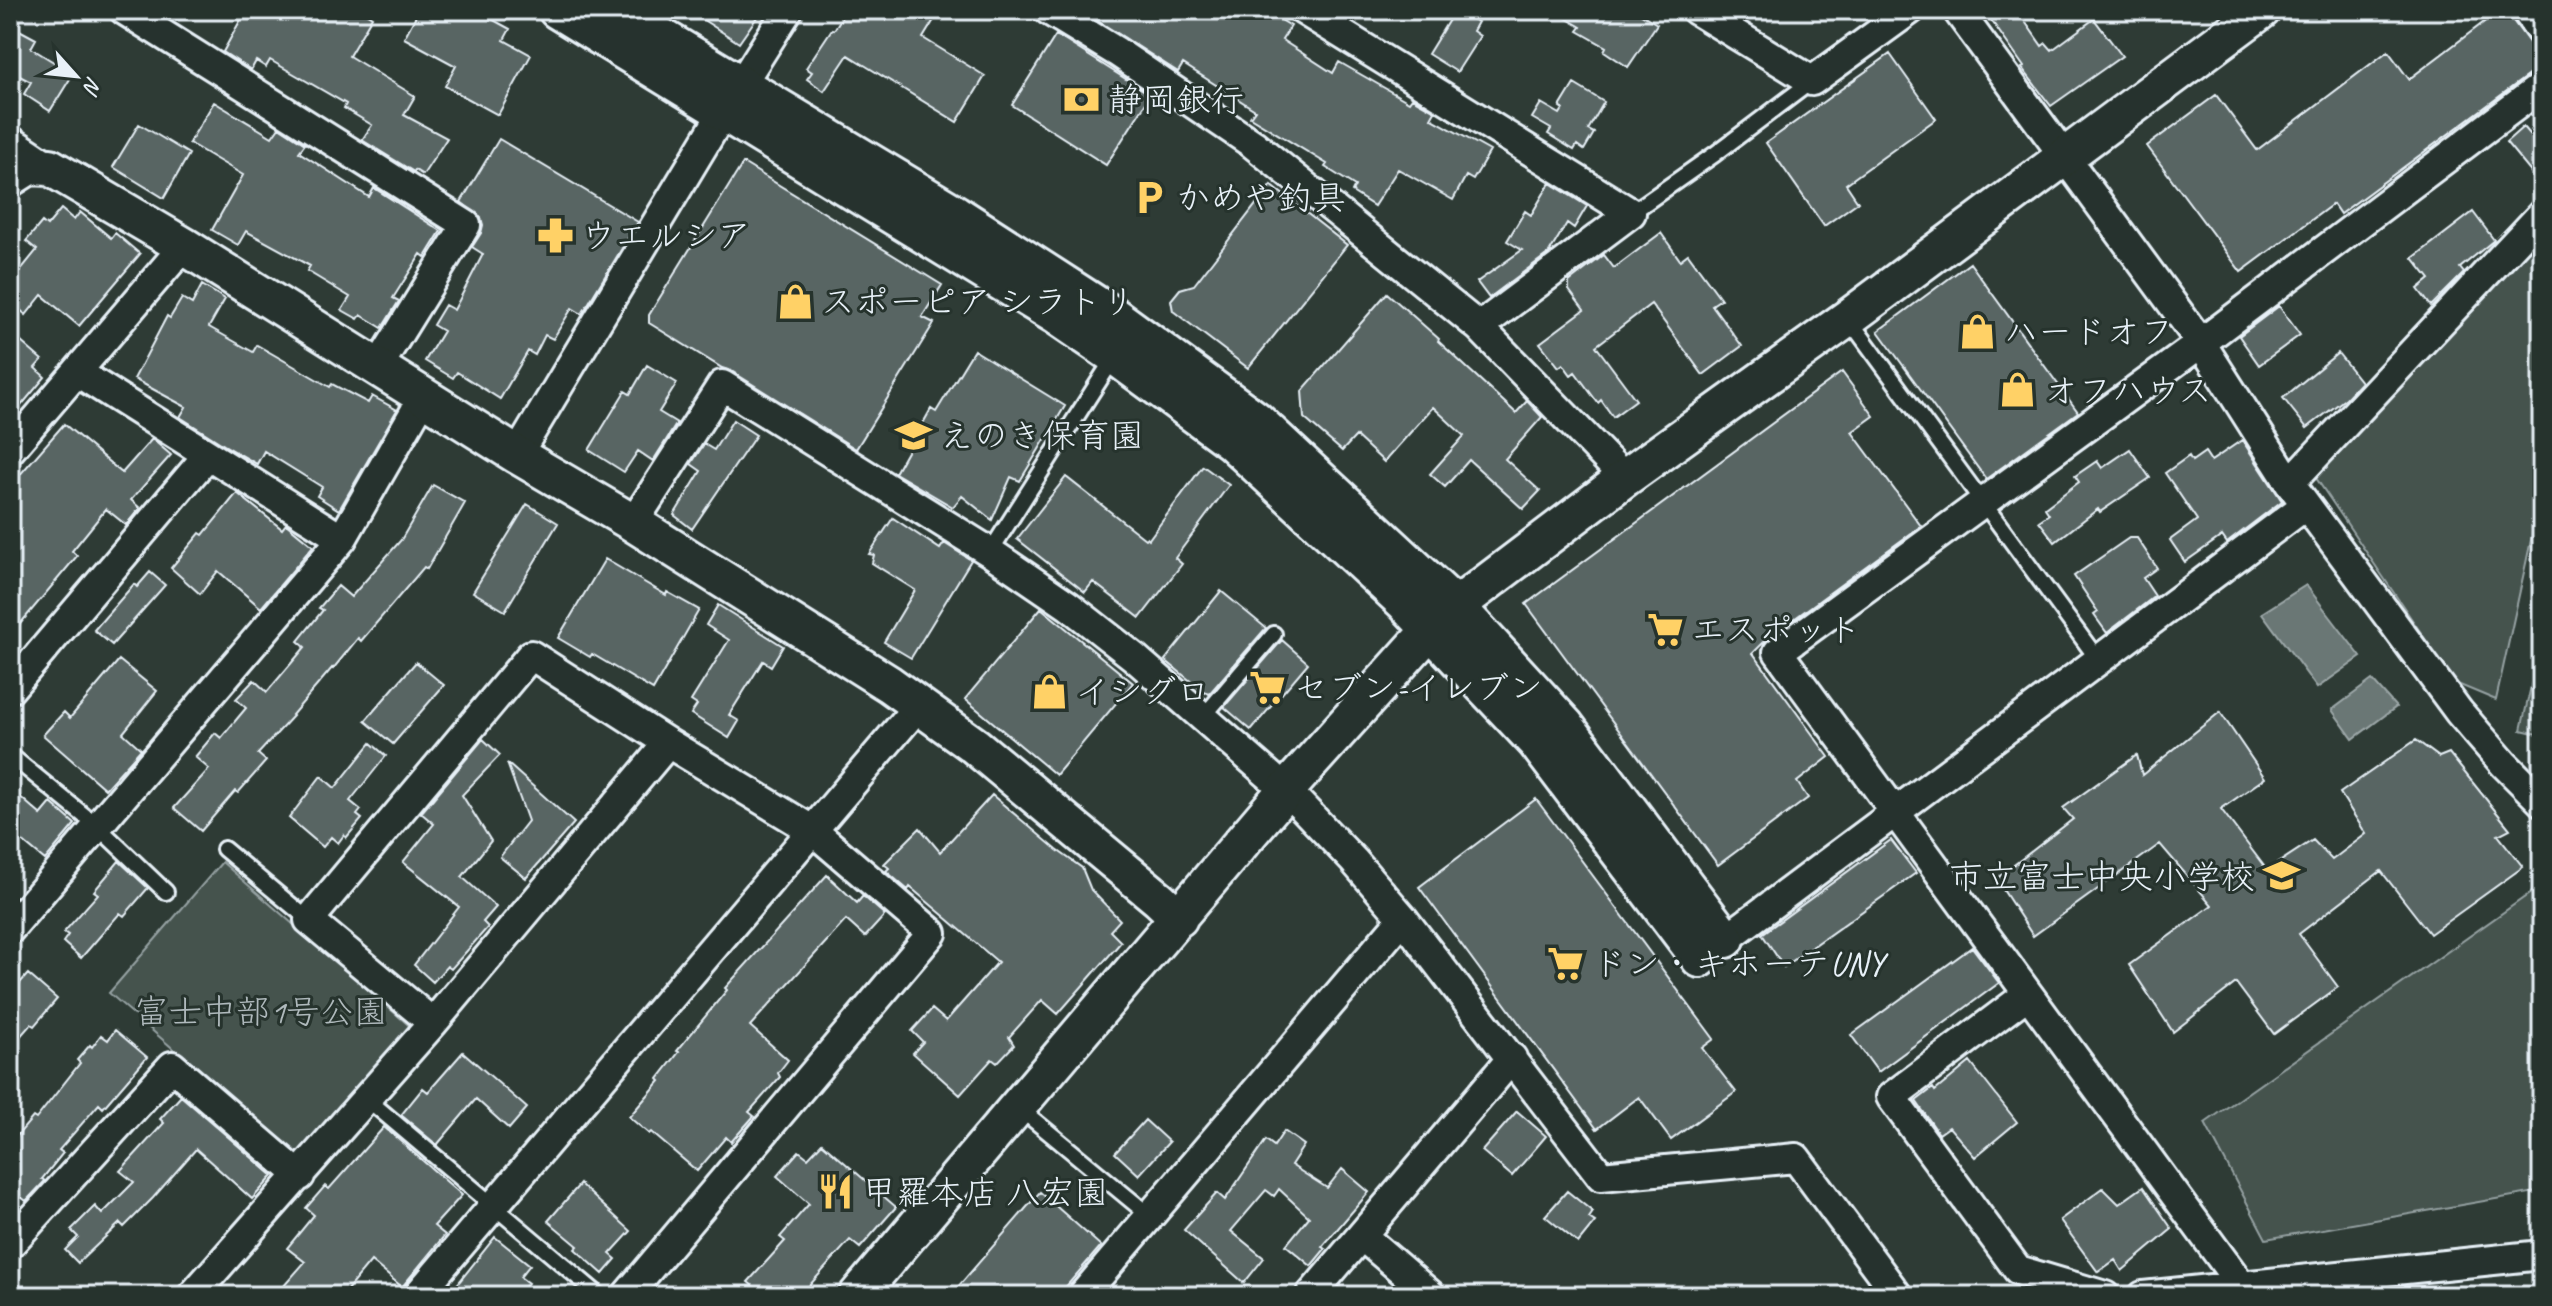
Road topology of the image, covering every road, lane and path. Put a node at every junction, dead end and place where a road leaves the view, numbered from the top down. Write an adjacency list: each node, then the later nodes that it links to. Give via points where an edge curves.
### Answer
1 (124, 10): 27 (street, via 466,225)
2 (557, 10): 15 (street)
3 (617, 10): 15 (street)
4 (788, 10): 15 (street)
5 (1048, 10): 24 (street, via 1253,144)
6 (1303, 10): 20 (street)
7 (1696, 10): 13 (street)
8 (1910, 10): 13 (street)
9 (1957, 10): 17 (street)
10 (2262, 10): 17 (street)
11 (2526, 10): 12 (street)
12 (2542, 33)
13 (1812, 81): 20 (lane)
14 (2542, 86): 25 (street)
15 (733, 98): 26 (street); 31 (street); 39 (street, via 956,214 1114,316 1255,419)
16 (10, 140): 18 (street)
17 (2065, 156): 23 (street); 25 (street)
18 (50, 167): 19 (street, via 29,166); 22 (street)
19 (10, 178)
20 (1631, 213): 24 (street)
21 (2542, 214): 34 (street)
22 (184, 246): 27 (street); 28 (street)
23 (1848, 318): 33 (street); 35 (lane)
24 (1479, 327): 33 (street)
25 (2201, 343): 34 (street); 35 (street)
26 (1115, 356): 38 (lane); 39 (street, via 1232,442 1380,579)
27 (378, 367): 29 (street)
28 (77, 372): 30 (street); 32 (street)
29 (424, 396): 31 (street); 37 (street)
30 (10, 450)
31 (517, 455): 36 (street)
32 (207, 456): 37 (street); 42 (street)
33 (1625, 478): 39 (street)
34 (2298, 494): 41 (street); 48 (street, via 2459,712)
35 (1984, 504): 41 (lane); 49 (street, via 1778,652)
36 (633, 523): 38 (street, via 722,385); 43 (street)
37 (342, 539): 50 (street)
38 (990, 552): 44 (street, via 1069,606)
39 (1443, 618): 47 (street); 58 (street, via 1566,726)
40 (1274, 634): 44 (lane)
41 (2099, 661): 49 (street)
42 (10, 689)
43 (919, 705): 51 (street); 54 (street)
44 (1203, 717): 47 (street)
45 (668, 743): 51 (street); 56 (street, via 531,655); 60 (street)
46 (10, 755): 50 (lane)
47 (1286, 790): 54 (street); 55 (street)
48 (2542, 802)
49 (1894, 813): 58 (street); 59 (street)
50 (97, 826): 53 (lane); 57 (street)
51 (812, 830): 65 (street); 74 (street, via 932,933)
52 (224, 849): 56 (lane)
53 (166, 892)
54 (1179, 918): 63 (street)
55 (1403, 918): 61 (street); 66 (street)
56 (309, 920): 60 (street)
57 (10, 929)
58 (1713, 949)
59 (2028, 994): 70 (street); 80 (street, via 1891,1097 2018,1270)
60 (433, 1023): 62 (street)
61 (1512, 1058): 67 (street); 79 (street, via 1601,1176 1796,1158)
62 (366, 1098): 64 (street); 65 (lane)
63 (1017, 1106): 66 (lane); 75 (street)
64 (300, 1176): 68 (street, via 172,1066); 71 (street)
65 (494, 1206): 72 (street); 73 (lane)
66 (1150, 1216): 76 (street)
67 (1362, 1236): 77 (street); 78 (street)
68 (10, 1244)
69 (2542, 1255): 70 (street)
70 (2241, 1285): 81 (street)
71 (192, 1296)
72 (417, 1296)
73 (600, 1296)
74 (626, 1296)
75 (857, 1296)
76 (1082, 1296)
77 (1310, 1296)
78 (1432, 1296)
79 (1898, 1296)
80 (2105, 1296)
81 (2143, 1296)

